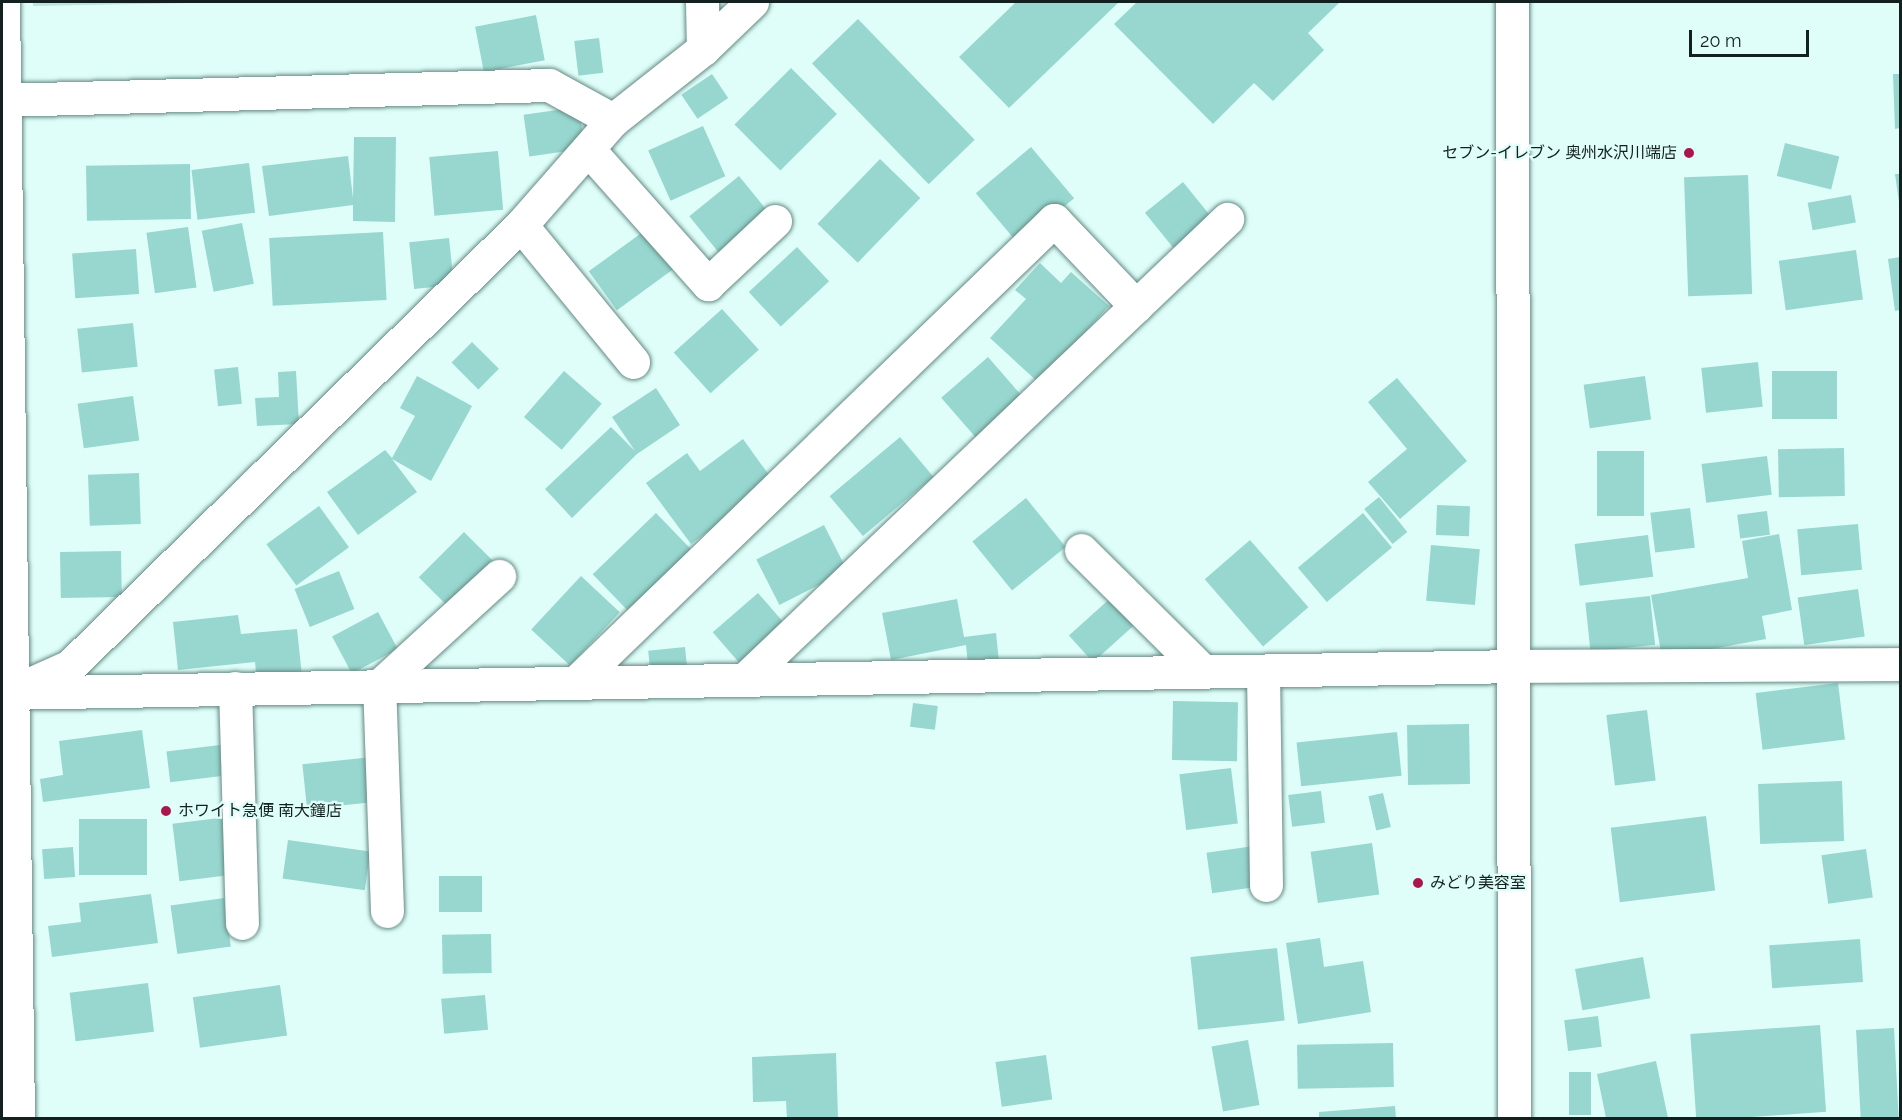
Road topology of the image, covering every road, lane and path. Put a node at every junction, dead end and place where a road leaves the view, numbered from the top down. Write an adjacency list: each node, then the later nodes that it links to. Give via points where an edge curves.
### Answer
1 (3, 2): 6 (street)
2 (702, 2): 5 (street)
3 (752, 2): 5 (street)
4 (1512, 2): 18 (street)
5 (702, 50): 7 (street)
6 (3, 100): 7 (street, via 549,85); 14 (street)
7 (613, 120): 8 (street)
8 (588, 149): 10 (street, via 708,285); 11 (street)
9 (1227, 219): 12 (street)
10 (775, 220)
11 (521, 225): 13 (street); 25 (street, via 70,666)
12 (1136, 306): 21 (street); 22 (street, via 1054,220)
13 (633, 362)
14 (5, 449): 25 (street)
15 (1081, 550): 20 (street)
16 (499, 576): 23 (street)
17 (1900, 664): 18 (street)
18 (1512, 666): 19 (street); 30 (street)
19 (1263, 670): 20 (street); 26 (street)
20 (1203, 671): 21 (street)
21 (744, 680): 22 (street)
22 (576, 682): 23 (street)
23 (379, 686): 24 (street); 27 (street)
24 (236, 688): 25 (street); 28 (street)
25 (6, 693): 29 (street)
26 (1266, 885)
27 (387, 911)
28 (242, 923)
29 (18, 1119)
30 (1514, 1119)

